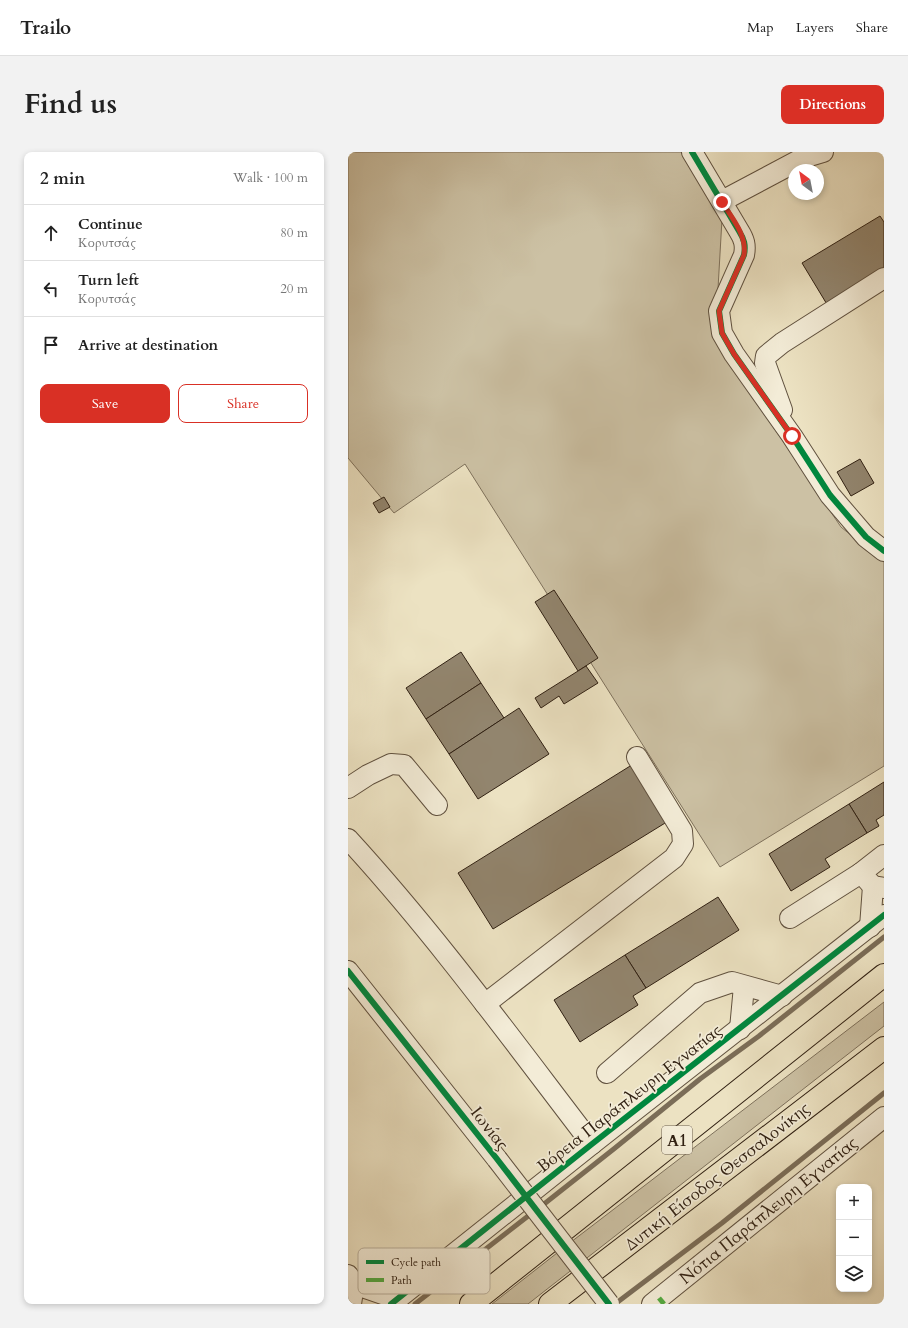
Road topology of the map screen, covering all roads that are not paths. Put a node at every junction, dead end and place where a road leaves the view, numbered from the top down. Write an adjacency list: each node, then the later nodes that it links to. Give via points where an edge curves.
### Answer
1 (692, 152): 3 (street)
2 (823, 152): 3 (street, via 803,158)
3 (722, 202): 5 (street, via 744,239 745,247 744,255 719,311 722,333)
4 (884, 278): 5 (street, via 782,343 766,356 765,363)
5 (792, 436): 6 (street, via 830,495 866,537)
6 (884, 551)
7 (637, 757): 19 (street, via 682,831 683,844 674,858)
8 (348, 788): 9 (street, via 392,764 404,765)
9 (437, 805)
10 (348, 840): 19 (street, via 407,907)
11 (884, 855): 12 (street)
12 (873, 882): 13 (street); 14 (street)
13 (790, 918)
14 (877, 921): 18 (street, Βόρεια Παράπλευρη Εγνατίας)
15 (348, 971): 35 (street, Ιωνίας, bridge)
16 (884, 975): 27 (highway, Α1)
17 (744, 986): 18 (street); 20 (street); 22 (street, via 732,982 700,994)
18 (782, 996): 20 (street, Βόρεια Παράπλευρη Εγνατίας)
19 (485, 1004): 24 (street)
20 (740, 1028): 24 (street, Βόρεια Παράπλευρη Εγνατίας)
21 (884, 1048): 34 (highway, Δυτική Είσοδος Θεσσαλονίκης)
22 (607, 1073)
23 (884, 1117): 36 (street, Νότια Παράπλευρη Εγνατίας)
24 (592, 1144): 25 (street, Βόρεια Παράπλευρη Εγνατίας)
25 (462, 1248)
26 (351, 1279): 32 (street)
27 (490, 1289)
28 (379, 1294): 31 (street)
29 (404, 1294): 31 (street, Βόρεια Παράπλευρη Εγνατίας)
30 (484, 1294): 33 (highway, Α1)
31 (394, 1302)
32 (351, 1304)
33 (471, 1304)
34 (550, 1304)
35 (609, 1304)
36 (652, 1304)

